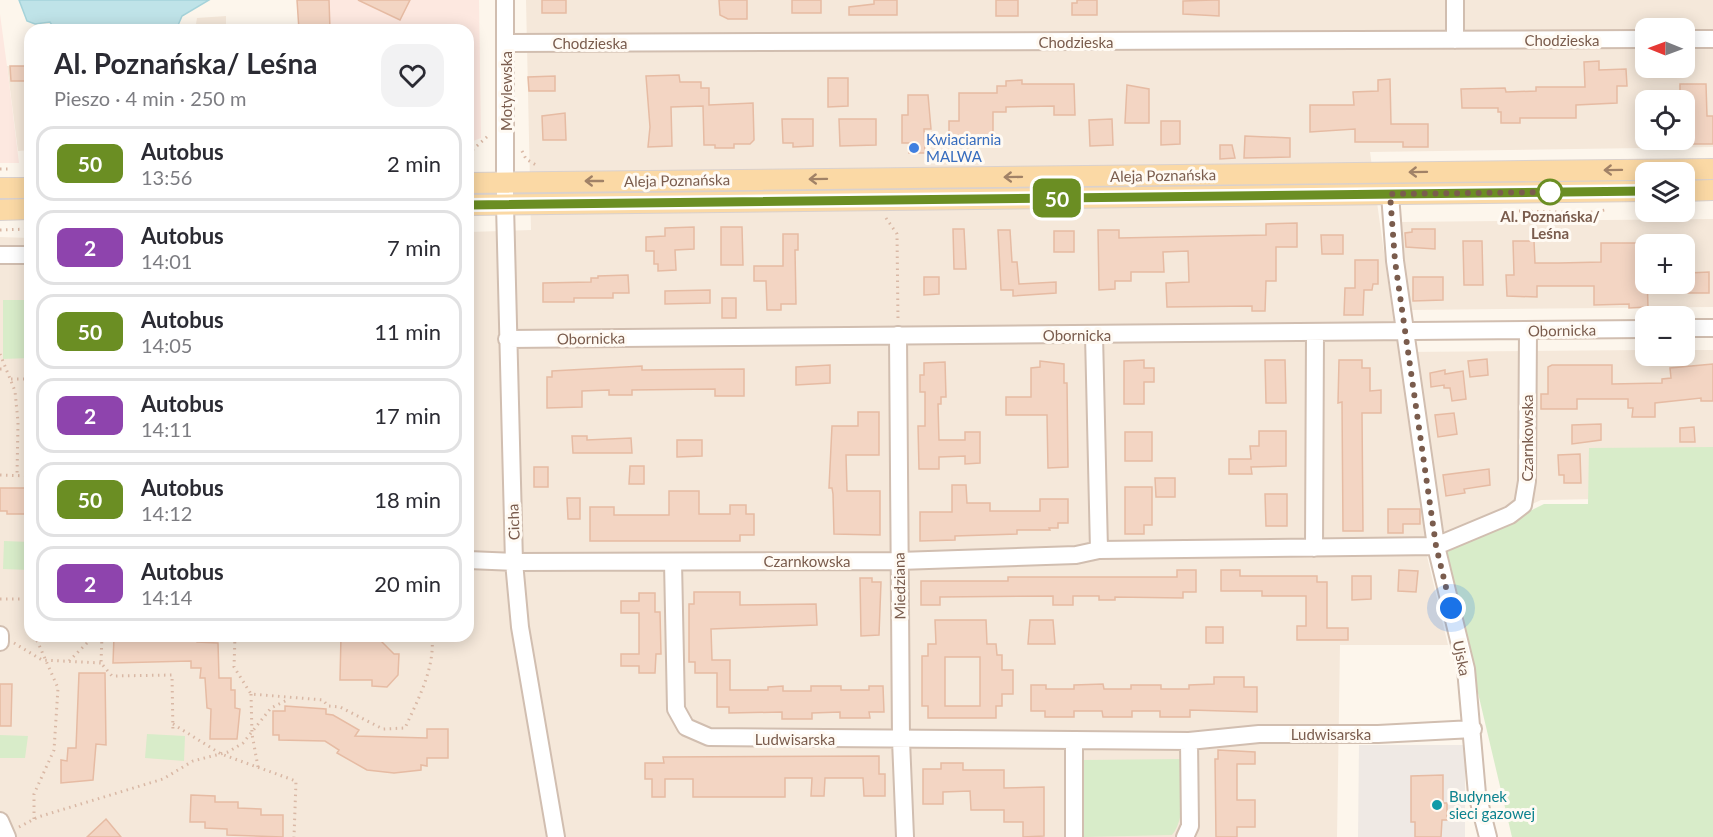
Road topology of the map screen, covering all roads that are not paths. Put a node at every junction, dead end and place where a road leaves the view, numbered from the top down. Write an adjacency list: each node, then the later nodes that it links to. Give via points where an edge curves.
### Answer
1 (505, 0): 7 (street, Motylewska)
2 (1455, 0): 6 (street)
3 (1635, 39): 6 (street, Chodzieska)
4 (1695, 39): 5 (street)
5 (1713, 39)
6 (1455, 40): 7 (street, Chodzieska)
7 (506, 44): 10 (street, Motylewska)
8 (1713, 169): 10 (main road, Aleja Poznańska, one-way to 10)
9 (474, 183): 10 (main road, Aleja Poznańska)
10 (505, 183): 18 (street)
11 (0, 188): 12 (main road)
12 (24, 188)
13 (1713, 190): 15 (main road)
14 (1635, 191): 16 (main road, Aleja Poznańska)
15 (1695, 191)
16 (1390, 194): 18 (main road, Aleja Poznańska); 28 (street, Ujska, via 1395,261)
17 (474, 205): 18 (main road, Aleja Poznańska)
18 (505, 205): 31 (street, Cicha)
19 (24, 209): 20 (main road)
20 (0, 210)
21 (0, 255): 22 (street)
22 (24, 255)
23 (1695, 328): 24 (street)
24 (1713, 328)
25 (1635, 329): 26 (street, Obornicka)
26 (1528, 331): 28 (street, Obornicka); 32 (street, Czarnkowska, via 1527,481 1523,505 1510,515)
27 (1315, 333): 28 (street, Obornicka); 30 (street, Obornicka); 33 (street)
28 (1407, 333): 32 (street, Ujska)
29 (898, 335): 30 (street, Obornicka); 31 (street, Obornicka); 36 (street, Miedziana)
30 (1094, 335): 34 (street)
31 (507, 339): 37 (street, Cicha)
32 (1436, 546): 33 (street, Czarnkowska); 41 (street, Ujska, via 1466,669)
33 (1314, 548): 34 (street, Czarnkowska)
34 (1099, 550): 36 (street, Czarnkowska, via 1076,555)
35 (474, 560): 37 (street, Czarnkowska)
36 (899, 561): 38 (street, Czarnkowska); 42 (street, Miedziana)
37 (514, 562): 38 (street, Czarnkowska); 47 (street, Cicha, via 520,627)
38 (673, 562): 42 (street, Ludwisarska, via 675,696 686,728 721,739)
39 (0, 635): 40 (street)
40 (0, 642)
41 (1473, 729): 44 (street, Ludwisarska, via 1259,734); 51 (street, Ujska, via 1477,794)
42 (901, 740): 43 (street, Ludwisarska); 48 (street, Miedziana)
43 (1074, 741): 44 (street, Ludwisarska); 49 (street)
44 (1189, 741): 50 (street, via 1190,826)
45 (0, 821): 46 (street)
46 (11, 834)
47 (556, 837)
48 (905, 837)
49 (1074, 837)
50 (1185, 837)
51 (1488, 837)

